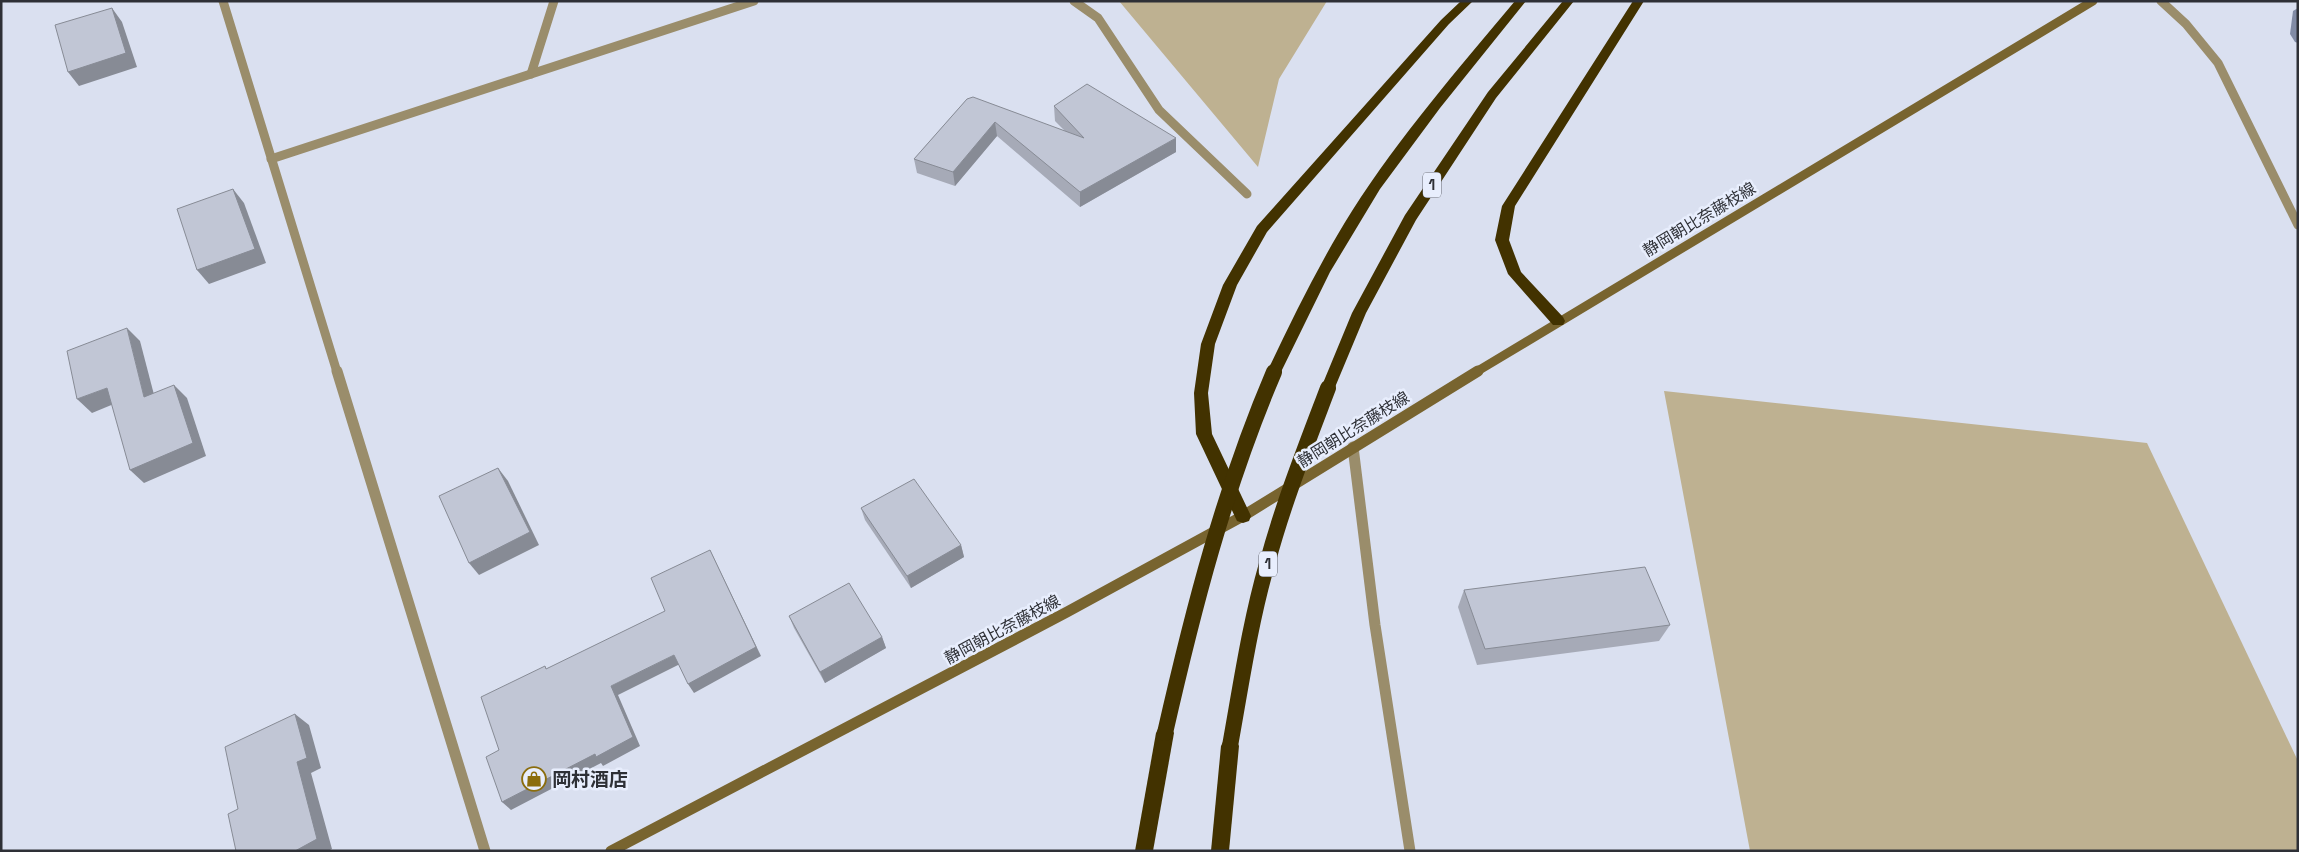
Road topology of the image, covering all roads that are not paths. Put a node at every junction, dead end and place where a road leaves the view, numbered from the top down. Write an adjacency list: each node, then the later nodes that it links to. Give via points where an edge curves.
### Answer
1 (223, 1): 12 (street)
2 (554, 1): 11 (street)
3 (754, 1): 11 (street)
4 (1074, 1): 13 (street, via 1098,18 1159,110)
5 (1468, 1): 17 (highway, via 1445,22 1262,229 1230,285 1208,344 1200,393 1204,434)
6 (1521, 1): 20 (highway, bridge, via 1454,79 1357,214 1315,287 1253,419 1225,499 1190,623 1165,733)
7 (1569, 1): 21 (highway, 1, bridge, via 1492,94 1410,218 1359,313 1328,388 1274,540 1252,632 1230,746)
8 (1639, 1): 15 (highway, via 1509,206 1502,240 1515,274)
9 (2093, 1): 15 (main road, 静岡朝比奈藤枝線)
10 (2161, 1): 14 (street, via 2186,24 2218,63)
11 (531, 74): 12 (street)
12 (271, 159): 18 (street)
13 (1247, 194)
14 (2298, 226)
15 (1558, 320): 16 (main road, 静岡朝比奈藤枝線)
16 (1353, 446): 17 (main road, 静岡朝比奈藤枝線); 22 (street, via 1375,625)
17 (1243, 516): 19 (main road, 静岡朝比奈藤枝線)
18 (485, 851)
19 (611, 851)
20 (1144, 851)
21 (1220, 851)
22 (1410, 851)

